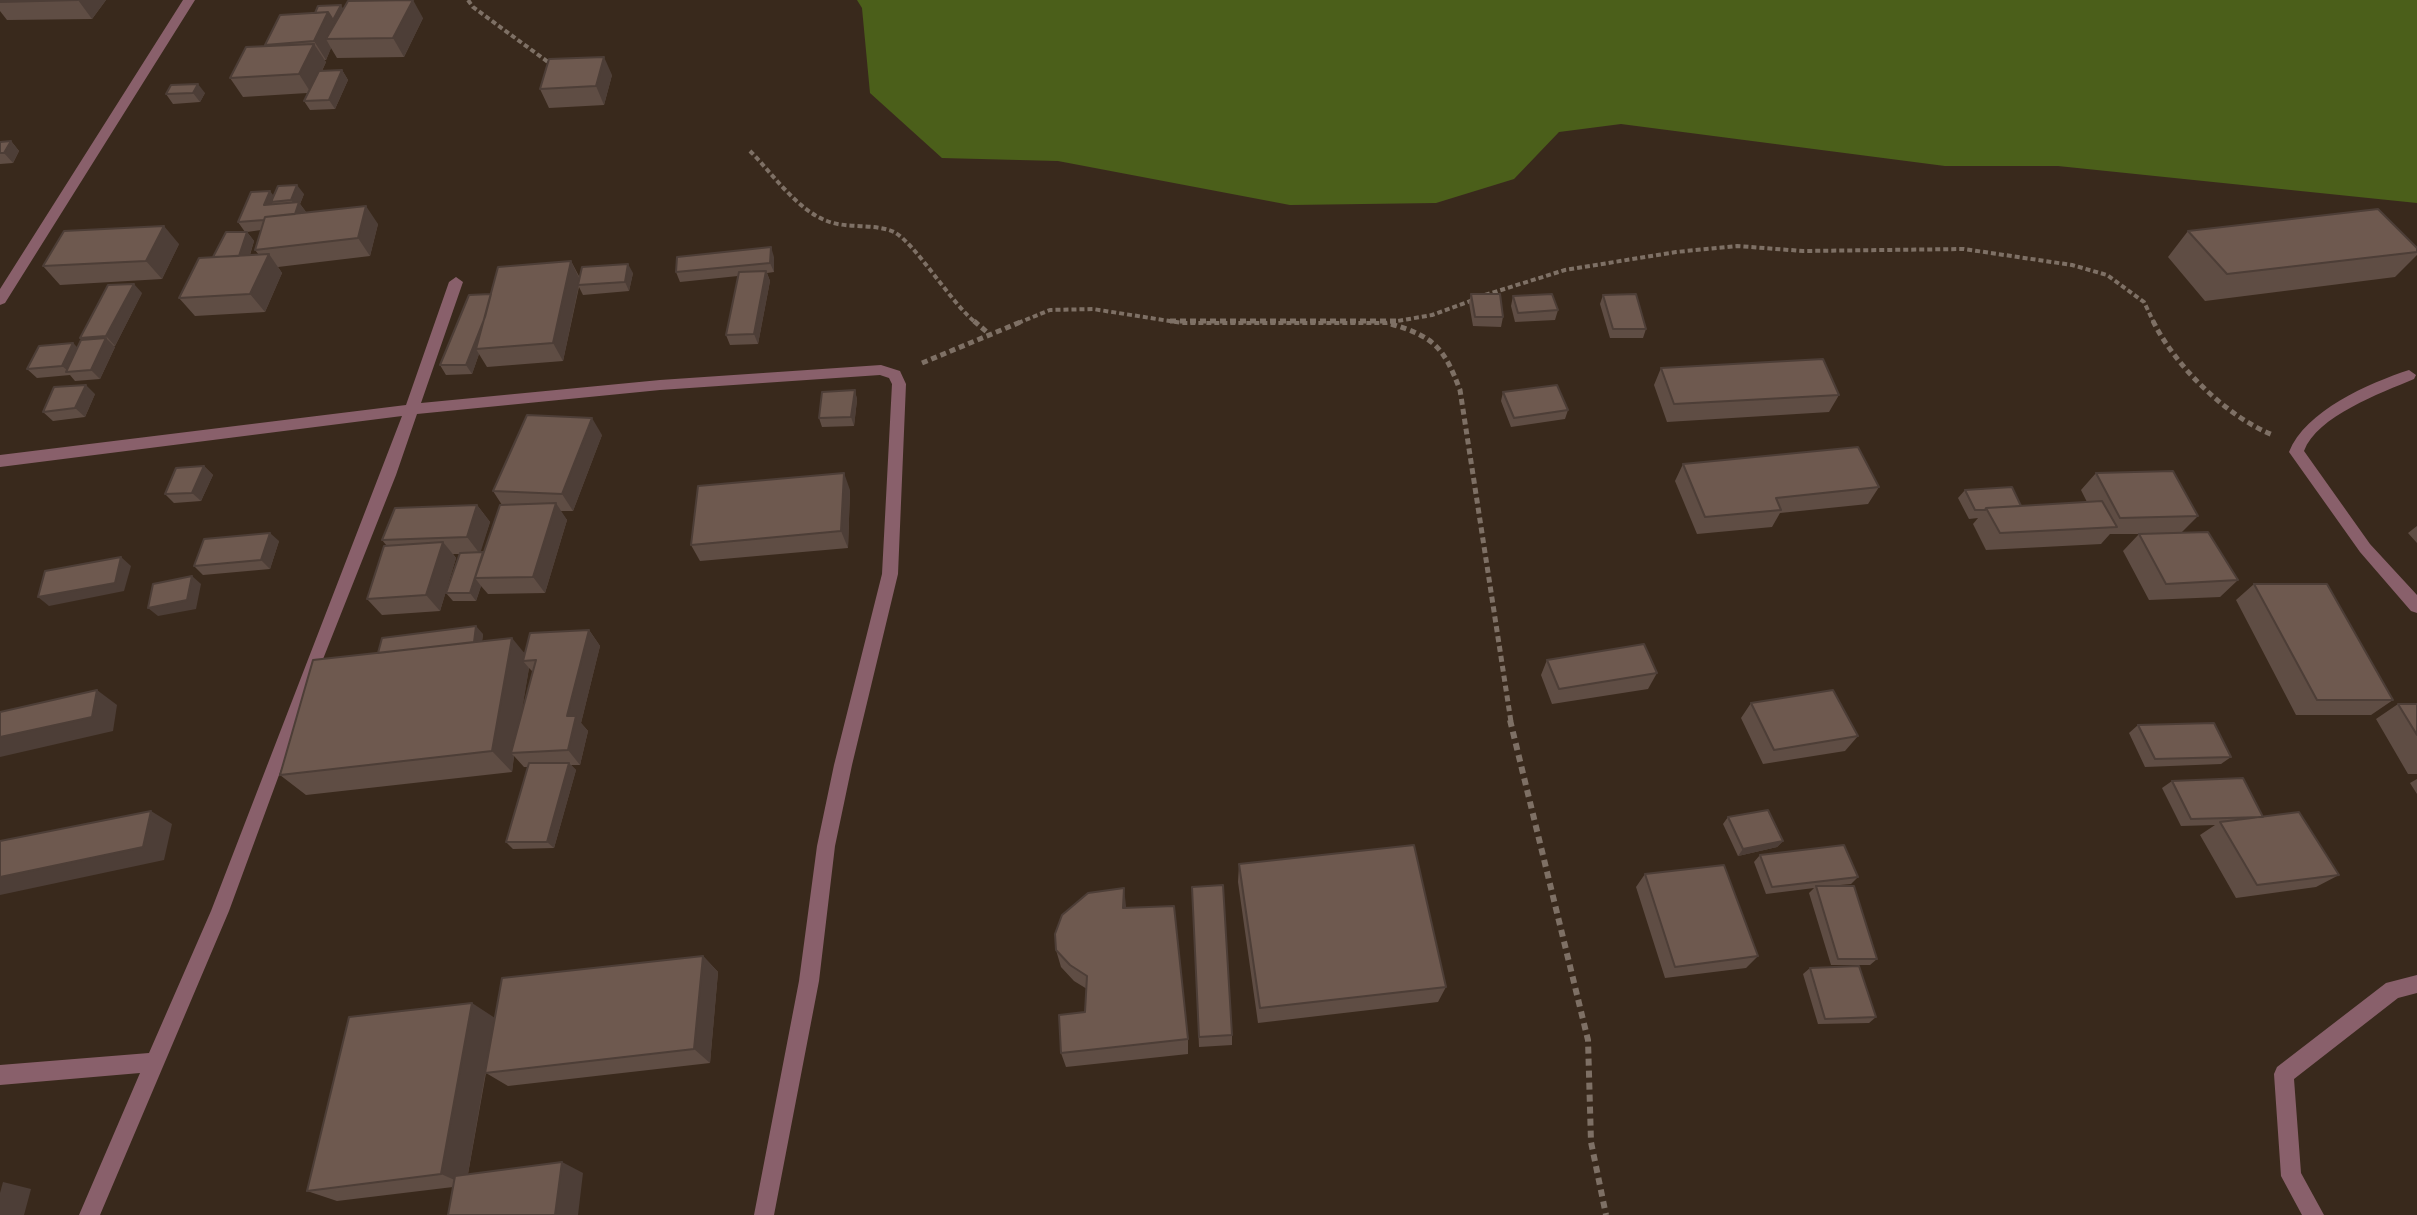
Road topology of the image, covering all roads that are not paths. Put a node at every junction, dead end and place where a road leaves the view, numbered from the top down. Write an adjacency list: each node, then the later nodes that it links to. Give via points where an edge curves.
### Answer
1 (189, 0): 3 (street)
2 (456, 282): 5 (street)
3 (0, 300)
4 (2409, 375): 7 (street, via 2335,412 2306,432 2296,452 2365,548)
5 (411, 409): 6 (street); 9 (street, via 220,911); 12 (street, via 743,376 888,371 899,384 890,574 826,846 809,981)
6 (0, 461)
7 (2417, 606)
8 (2417, 984): 13 (street, via 2393,990 2284,1074 2291,1176)
9 (155, 1062): 10 (street); 11 (street)
10 (0, 1075)
11 (89, 1215)
12 (764, 1215)
13 (2314, 1215)

